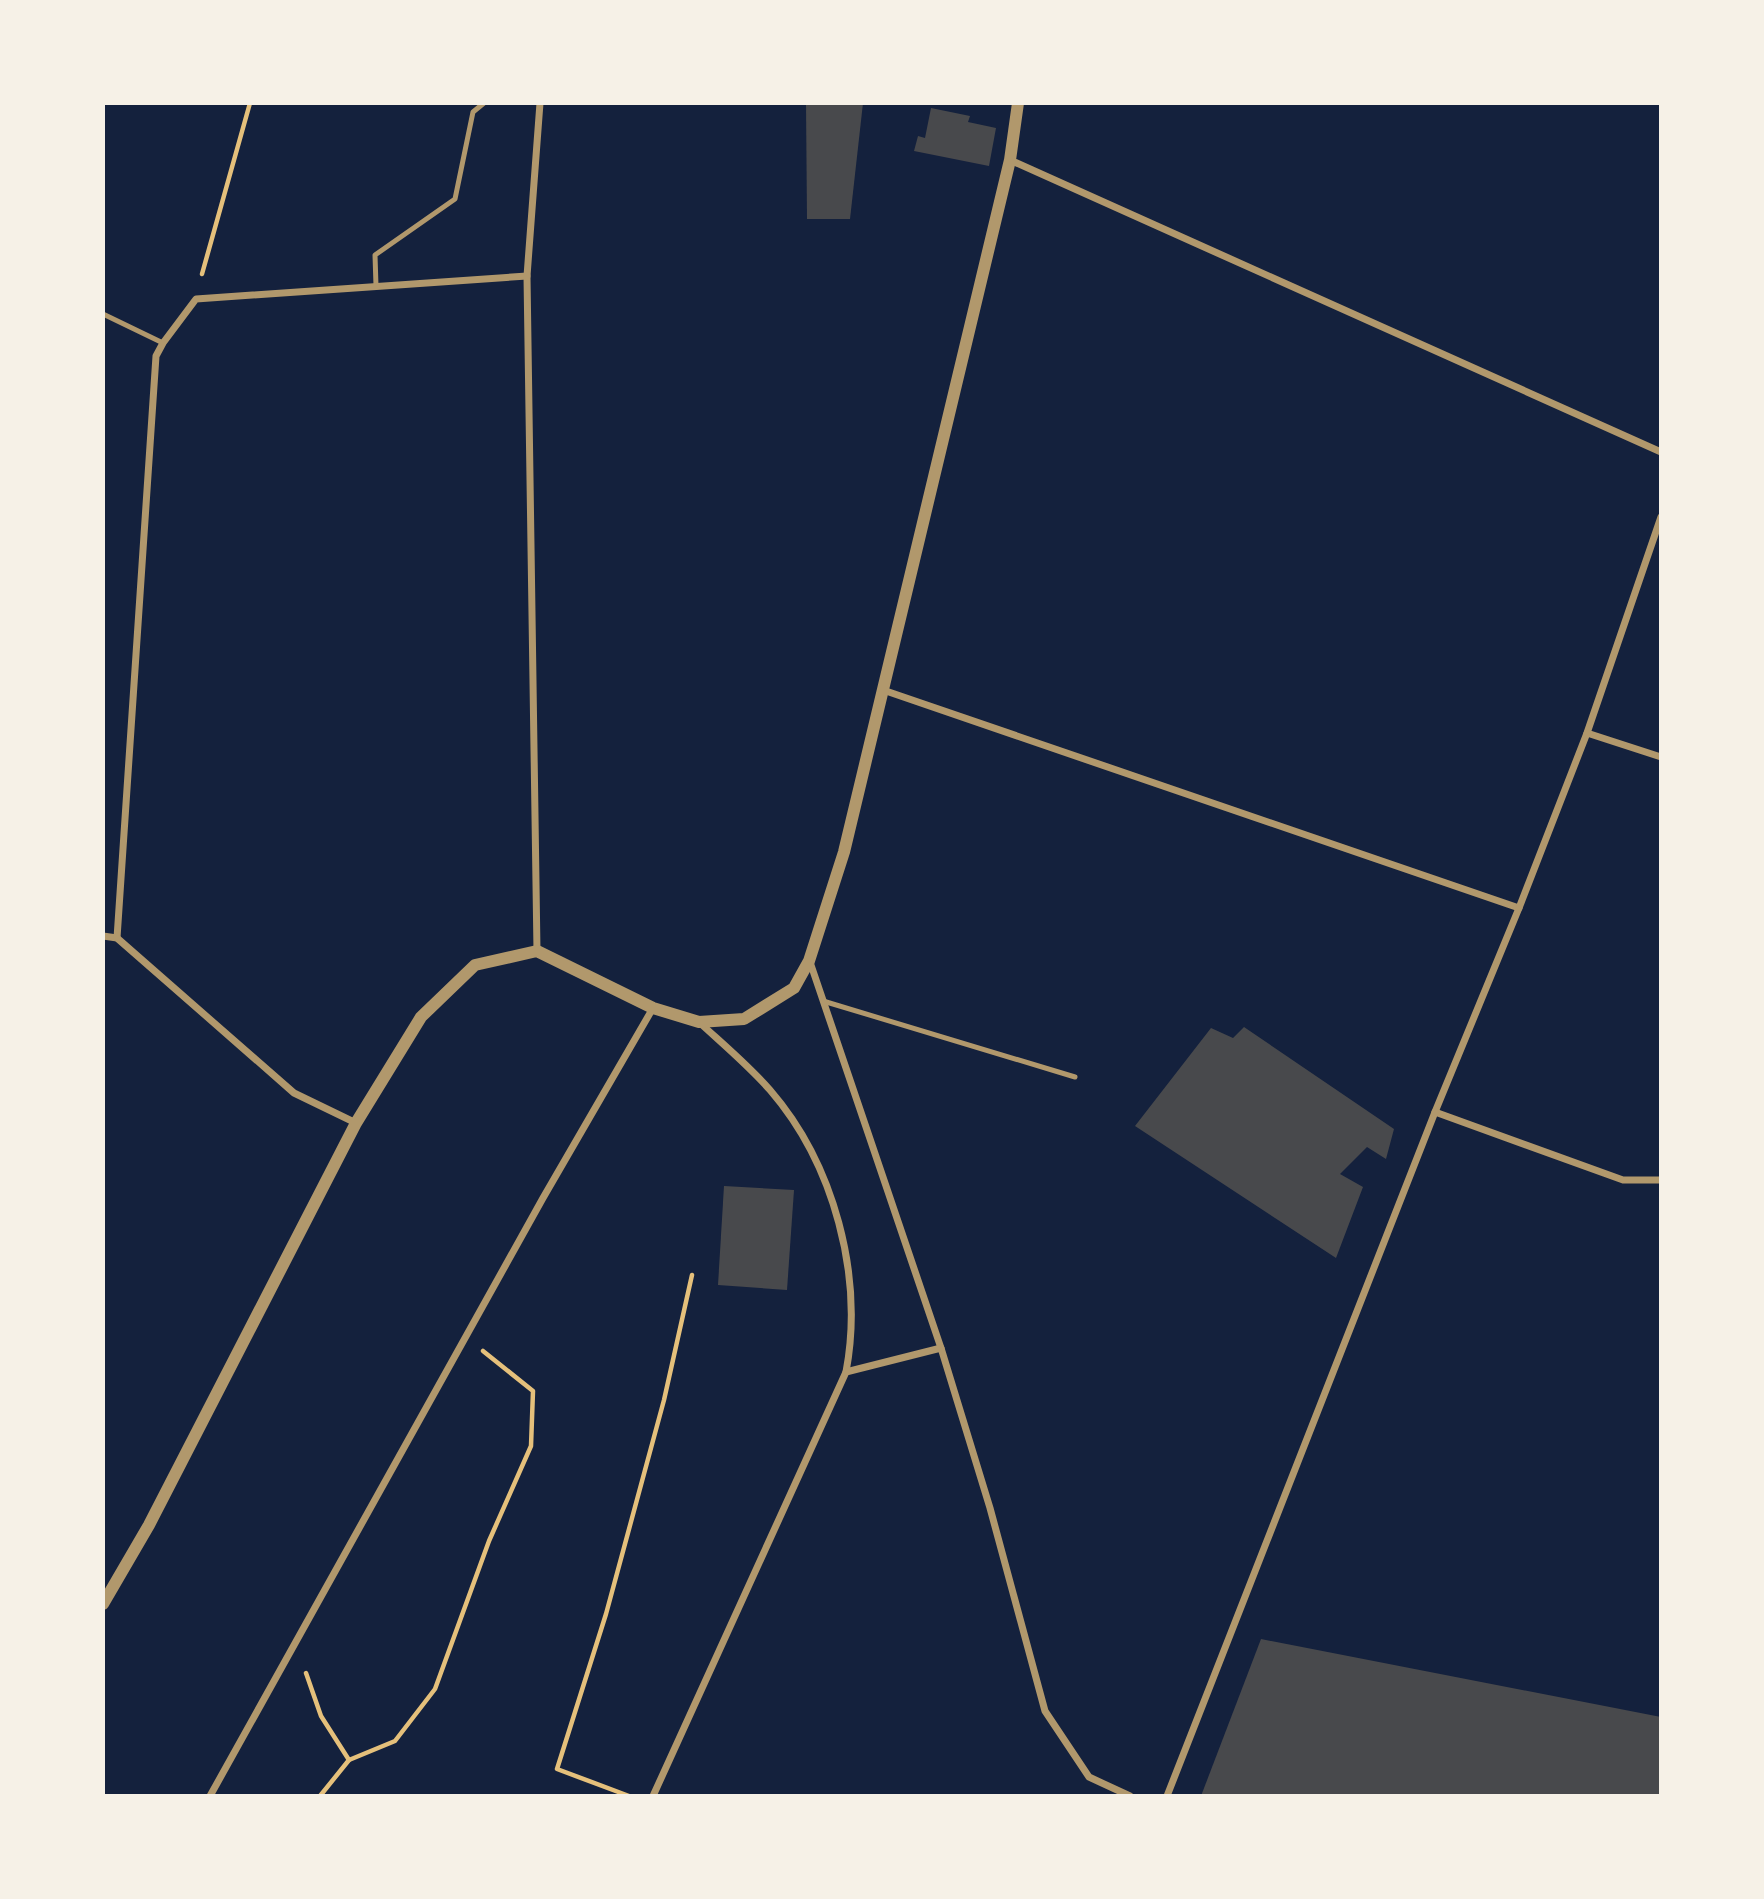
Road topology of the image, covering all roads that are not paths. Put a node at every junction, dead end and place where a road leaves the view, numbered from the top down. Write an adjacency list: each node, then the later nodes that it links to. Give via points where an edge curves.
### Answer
1 (484, 103): 6 (lane, via 474,112 455,199 375,255)
2 (539, 103): 5 (street)
3 (1018, 103): 4 (street)
4 (1010, 160): 9 (street); 11 (street)
5 (527, 276): 6 (street); 17 (street)
6 (376, 286): 8 (street, via 196,299)
7 (103, 314): 8 (lane)
8 (163, 342): 16 (street, via 156,356)
9 (1661, 452)
10 (1661, 517): 12 (street)
11 (883, 690): 14 (street); 18 (street, via 844,852)
12 (1587, 733): 13 (street); 14 (street)
13 (1661, 757)
14 (1519, 908): 23 (street)
15 (103, 936): 16 (street)
16 (117, 937): 24 (street, via 294,1093)
17 (537, 951): 20 (street); 24 (street, via 475,965 421,1017)
18 (809, 961): 19 (street); 21 (street, via 794,988 744,1019)
19 (823, 1001): 22 (lane); 26 (street)
20 (653, 1008): 21 (street); 29 (street)
21 (699, 1022): 27 (street, via 771,1090 806,1139 828,1187 846,1254 852,1308)
22 (1074, 1077)
23 (1435, 1112): 25 (street, via 1623,1180); 32 (street)
24 (356, 1123): 28 (street, via 149,1525)
25 (1661, 1180)
26 (940, 1348): 27 (street); 31 (street, via 990,1507 1045,1711 1089,1777)
27 (846, 1372): 30 (street)
28 (103, 1604)
29 (210, 1796)
30 (653, 1796)
31 (1130, 1796)
32 (1167, 1796)

